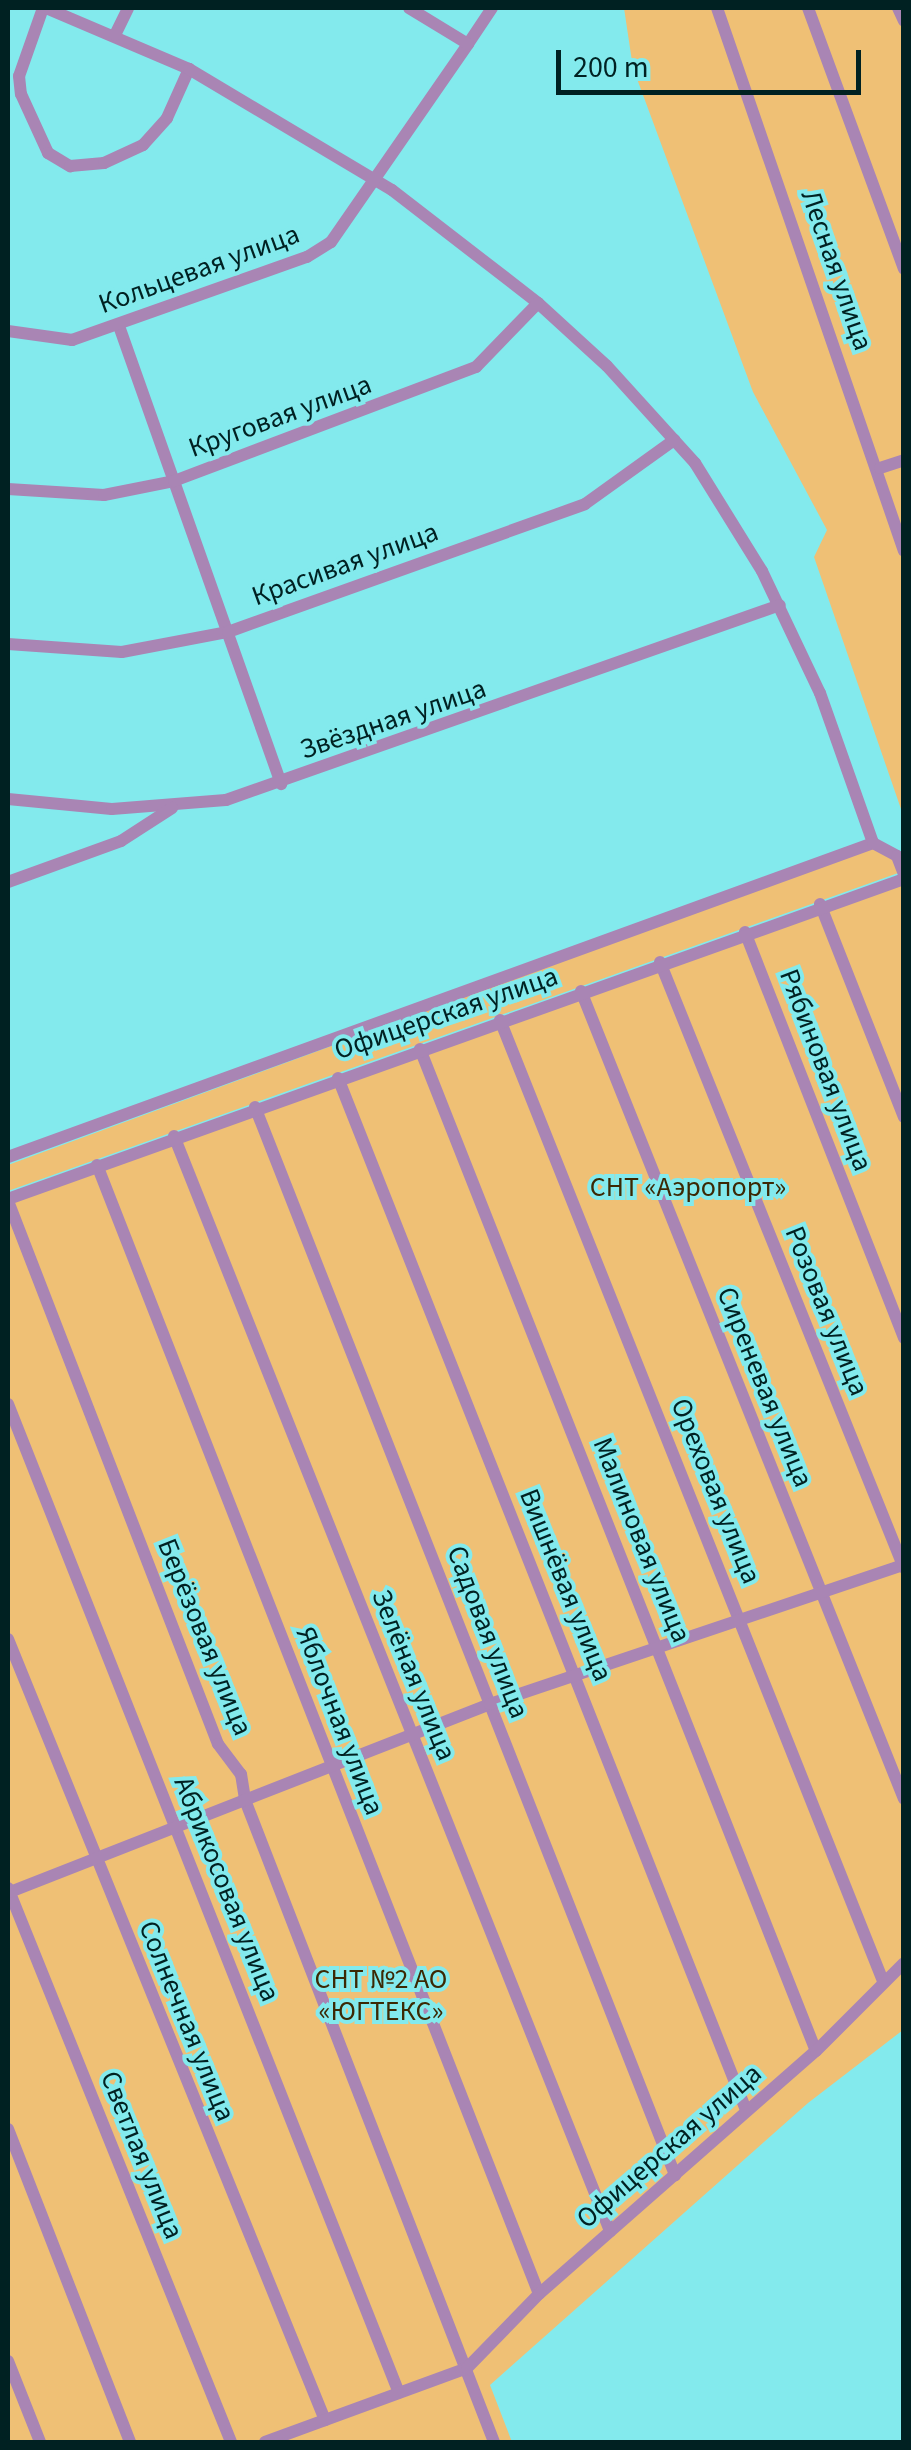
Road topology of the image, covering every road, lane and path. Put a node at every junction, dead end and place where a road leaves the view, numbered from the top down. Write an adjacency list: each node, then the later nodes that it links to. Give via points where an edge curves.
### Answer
1 (44, 8): 9 (street); 11 (street, via 19,76 21,94 48,153 70,166 104,163 143,144 167,118)
2 (128, 8): 9 (street)
3 (409, 8): 10 (street)
4 (492, 8): 10 (street, Кольцевая улица)
5 (717, 8): 19 (street, Лесная улица)
6 (808, 8): 13 (street)
7 (898, 8): 8 (street)
8 (904, 21)
9 (116, 36): 11 (street)
10 (468, 44): 12 (street, Кольцевая улица)
11 (189, 69): 12 (street)
12 (378, 181): 14 (street); 15 (street, Кольцевая улица, via 320,250)
13 (904, 269)
14 (538, 303): 17 (street); 20 (street, Круговая улица, via 476,367)
15 (120, 326): 16 (street, Кольцевая улица, via 72,340); 20 (street)
16 (8, 331)
17 (674, 440): 24 (street); 25 (street, Красивая улица, via 585,504)
18 (904, 460): 19 (street)
19 (880, 468): 22 (street, Лесная улица)
20 (174, 480): 21 (street, Круговая улица, via 104,495); 25 (street)
21 (8, 490)
22 (900, 530): 23 (street, Лесная улица)
23 (904, 551)
24 (780, 605): 27 (street, Звёздная улица); 30 (street)
25 (228, 632): 26 (street, Красивая улица, via 122,652); 27 (street)
26 (8, 644)
27 (281, 784): 29 (street, Звёздная улица)
28 (8, 798): 29 (street, Звёздная улица)
29 (172, 808): 32 (street, via 121,841)
30 (874, 842): 31 (street, via 897,856); 43 (street)
31 (904, 876): 33 (street, Офицерская улица)
32 (8, 882)
33 (820, 904): 34 (street, Офицерская улица); 41 (street)
34 (744, 932): 35 (street, Офицерская улица); 46 (street, Рябиновая улица)
35 (660, 962): 36 (street, Офицерская улица); 48 (street, Розовая улица)
36 (581, 992): 37 (street, Офицерская улица); 49 (street, Сиреневая улица)
37 (500, 1020): 38 (street, Офицерская улица); 50 (street, Ореховая улица)
38 (420, 1049): 39 (street, Офицерская улица); 52 (street, Малиновая улица)
39 (338, 1078): 40 (street, Офицерская улица); 53 (street, Вишнёвая улица)
40 (255, 1107): 42 (street, Офицерская улица); 54 (street, Садовая улица)
41 (904, 1117)
42 (174, 1136): 44 (street, Офицерская улица); 55 (street, Зелёная улица)
43 (8, 1157)
44 (96, 1164): 45 (street, Офицерская улица); 56 (street, Яблочная улица)
45 (8, 1200): 58 (street, Берёзовая улица, via 218,1744 241,1774)
46 (904, 1338)
47 (8, 1404): 59 (street, Абрикосовая улица)
48 (903, 1566): 49 (street)
49 (818, 1589): 50 (street); 57 (street, Сиреневая улица)
50 (739, 1616): 52 (street); 63 (street, Ореховая улица)
51 (8, 1639): 60 (street, Солнечная улица)
52 (656, 1644): 53 (street); 64 (street, Малиновая улица)
53 (574, 1674): 54 (street); 65 (street, Вишнёвая улица)
54 (490, 1704): 55 (street); 67 (street, Садовая улица)
55 (412, 1736): 56 (street); 68 (street, Зелёная улица)
56 (330, 1763): 58 (street); 69 (street, Яблочная улица)
57 (904, 1799)
58 (245, 1800): 59 (street); 71 (street, Берёзовая улица)
59 (175, 1827): 60 (street); 72 (street, Абрикосовая улица)
60 (94, 1862): 61 (street); 73 (street, Солнечная улица)
61 (8, 1889): 76 (street, Светлая улица)
62 (904, 1963): 63 (street, Офицерская улица)
63 (883, 1981): 64 (street, Офицерская улица)
64 (816, 2051): 65 (street, Офицерская улица)
65 (746, 2110): 67 (street, Офицерская улица)
66 (8, 2129): 75 (street)
67 (675, 2175): 68 (street, Офицерская улица)
68 (610, 2231): 69 (street, Офицерская улица)
69 (539, 2294): 71 (street, Офицерская улица)
70 (8, 2362): 74 (street)
71 (468, 2368): 72 (street); 78 (street, Берёзовая улица)
72 (399, 2393): 73 (street)
73 (325, 2420): 77 (street)
74 (40, 2442)
75 (130, 2442)
76 (231, 2442)
77 (265, 2442)
78 (494, 2442)

